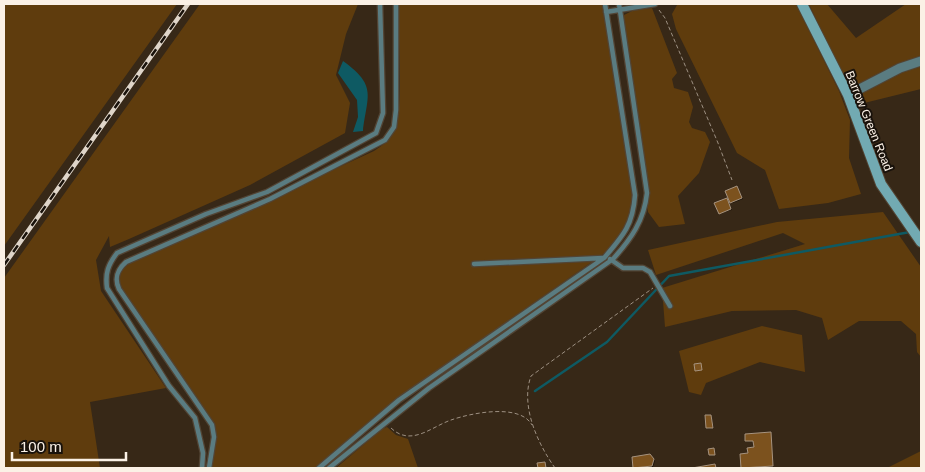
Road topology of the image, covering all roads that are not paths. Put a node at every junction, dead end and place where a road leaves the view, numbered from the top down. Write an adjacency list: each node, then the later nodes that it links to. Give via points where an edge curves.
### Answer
1 (380, 4): 17 (lane, via 383,113 376,133 267,192 206,214 117,253 108,266 105,276 107,288 169,386 198,424 204,459)
2 (396, 4): 18 (lane, via 396,110 394,127 385,140 270,199 126,262 116,275 119,289 212,425 214,437)
3 (605, 4): 9 (lane)
4 (619, 4): 8 (lane)
5 (655, 4): 7 (lane)
6 (802, 4): 11 (street, Barrow Green Road)
7 (649, 5): 8 (lane)
8 (620, 10): 9 (lane); 14 (lane, via 647,193 646,206 636,231)
9 (606, 12): 13 (lane, via 635,195 629,226)
10 (921, 61): 11 (street, via 900,68)
11 (848, 95): 12 (street, Barrow Green Road, via 881,184)
12 (921, 242)
13 (604, 258): 14 (lane); 15 (lane); 19 (lane, via 399,400)
14 (613, 259): 16 (lane, via 623,268 646,269); 20 (lane, via 429,388)
15 (474, 264)
16 (670, 306)
17 (202, 468)
18 (209, 468)
19 (319, 468)
20 (329, 468)

